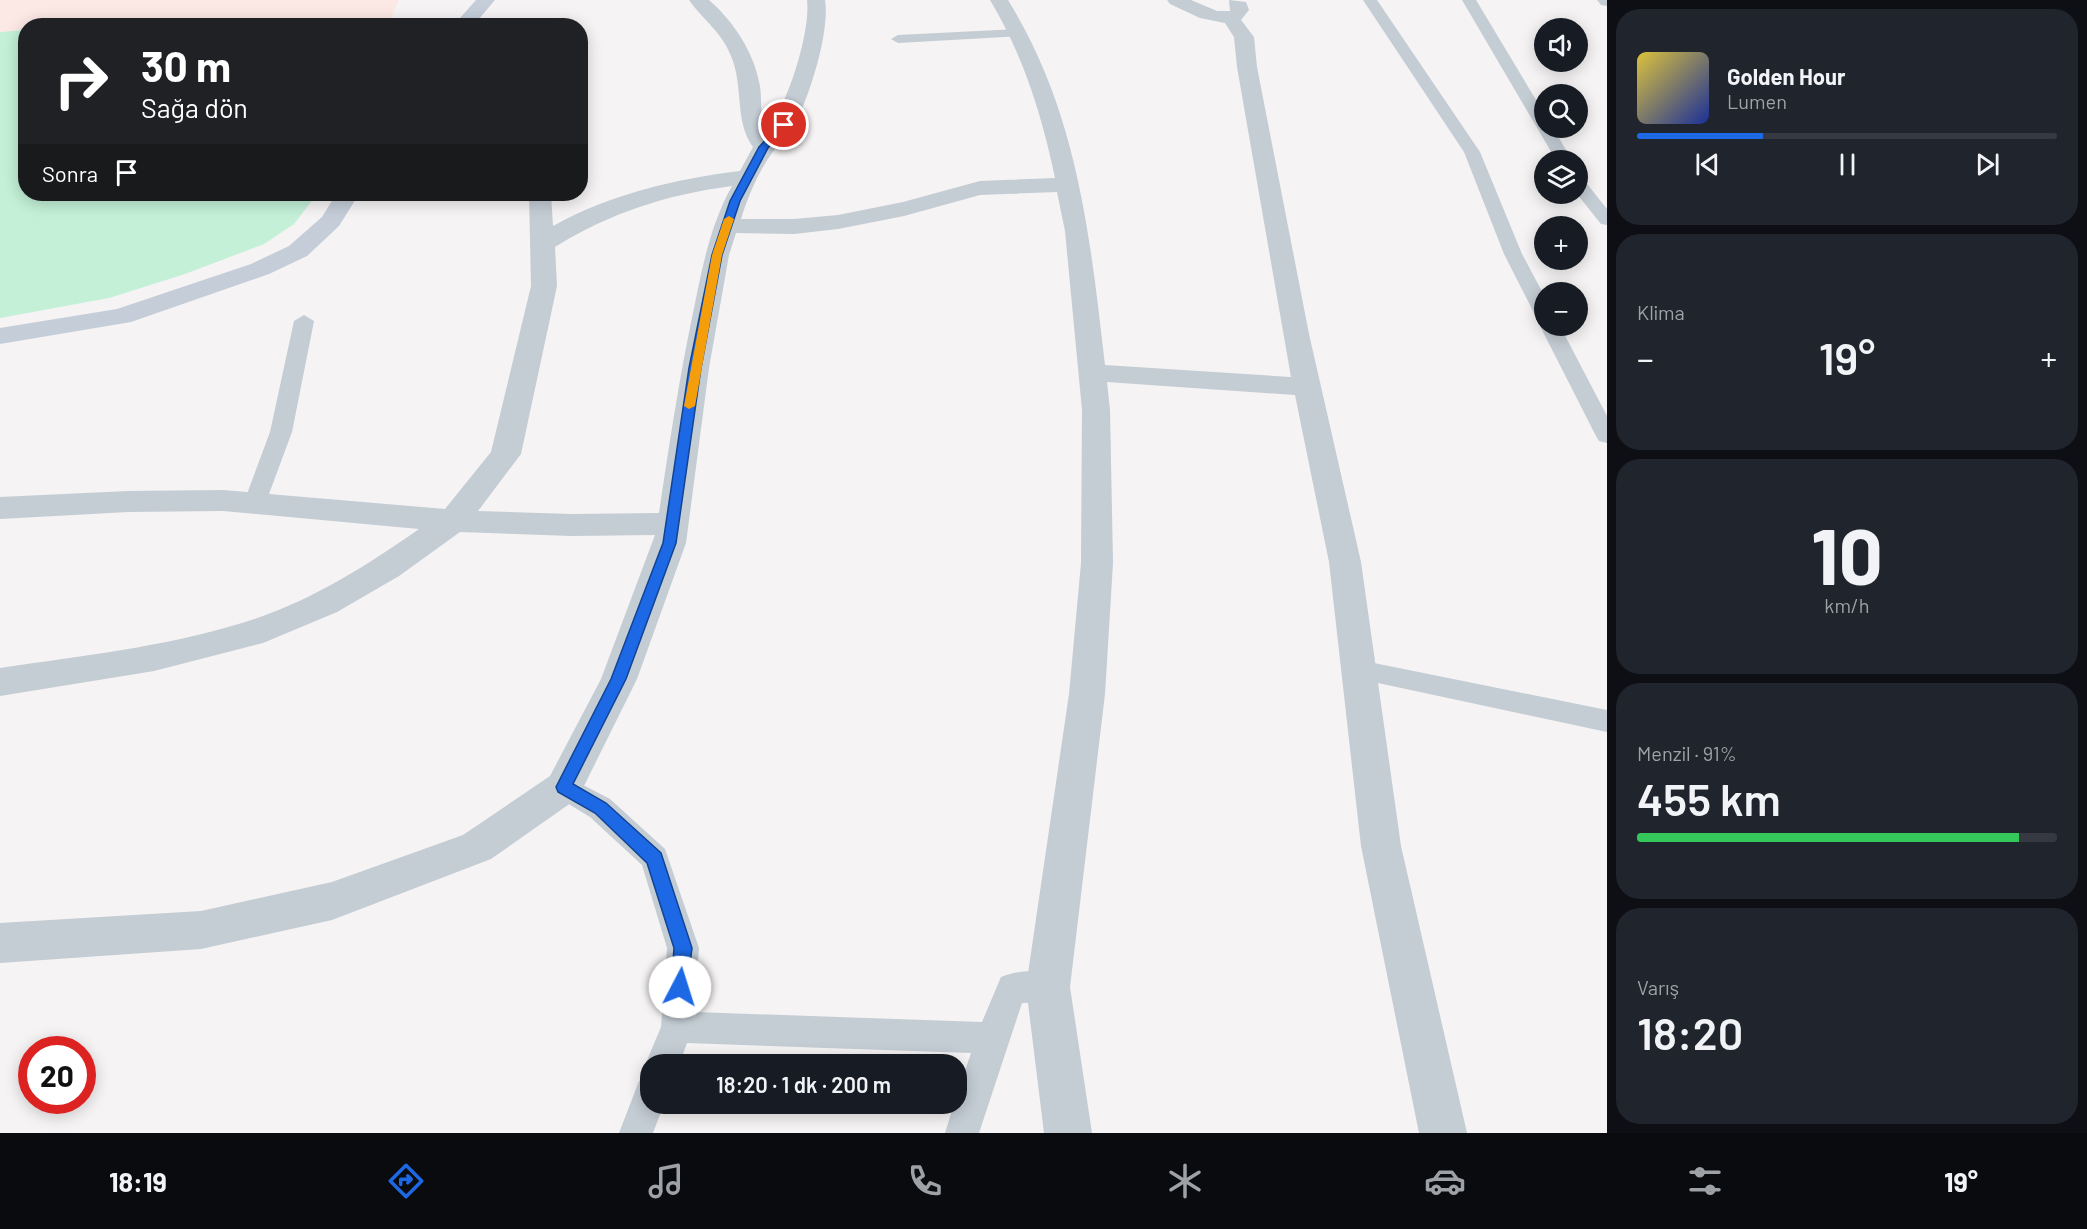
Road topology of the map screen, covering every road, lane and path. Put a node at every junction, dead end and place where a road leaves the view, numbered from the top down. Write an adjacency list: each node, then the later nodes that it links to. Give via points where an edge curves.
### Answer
1 (486, 0): 10 (street)
2 (698, 0): 13 (street, via 716,15 747,68 751,130)
3 (816, 0): 13 (street, via 818,13 802,82 784,125)
4 (999, 0): 5 (street); 11 (street)
5 (1019, 0)
6 (1176, 0): 9 (street, via 1209,15)
7 (1370, 0): 23 (lane, via 1472,152 1513,254)
8 (1469, 0): 14 (lane)
9 (1233, 9): 28 (street, via 1244,37)
10 (469, 18)
11 (1019, 33): 12 (lane); 16 (street, via 1055,125)
12 (898, 39)
13 (764, 147): 15 (street)
14 (1558, 150)
15 (748, 177): 21 (street); 22 (street, via 657,194 565,228)
16 (1067, 185): 21 (street, via 1006,184 978,188 904,209 804,226 766,229); 27 (street, via 1077,231)
17 (1588, 196): 20 (lane)
18 (343, 201): 25 (street, via 331,221 298,251 260,269 122,316)
19 (540, 201): 22 (street)
20 (1607, 220)
21 (727, 225): 33 (street, via 717,255 695,368)
22 (542, 244): 32 (street, via 544,286 506,454)
23 (1534, 294)
24 (304, 321): 30 (lane, via 281,432)
25 (0, 336)
26 (1555, 336): 29 (lane)
27 (1092, 373): 28 (street); 39 (street, via 1096,410 1097,563 1087,694)
28 (1308, 387): 34 (street, via 1345,562)
29 (1607, 436)
30 (255, 502): 31 (street, via 165,501); 32 (street)
31 (0, 508)
32 (454, 520): 33 (street, via 604,527); 35 (street, via 387,568 325,603 251,634 154,658)
33 (673, 523): 37 (street, via 670,543 619,679)
34 (1359, 670): 36 (lane); 47 (street, via 1381,846)
35 (0, 682)
36 (1607, 721)
37 (564, 787): 38 (street, via 477,847 333,901 201,930); 40 (lane, via 600,808 655,858 683,948)
38 (0, 943)
39 (1048, 987): 41 (lane, via 1012,988); 46 (street)
40 (676, 1027): 41 (lane); 42 (lane)
41 (992, 1038): 45 (lane)
42 (666, 1054)
43 (643, 1114): 44 (lane)
44 (636, 1133)
45 (962, 1133)
46 (1068, 1133)
47 (1443, 1133)

